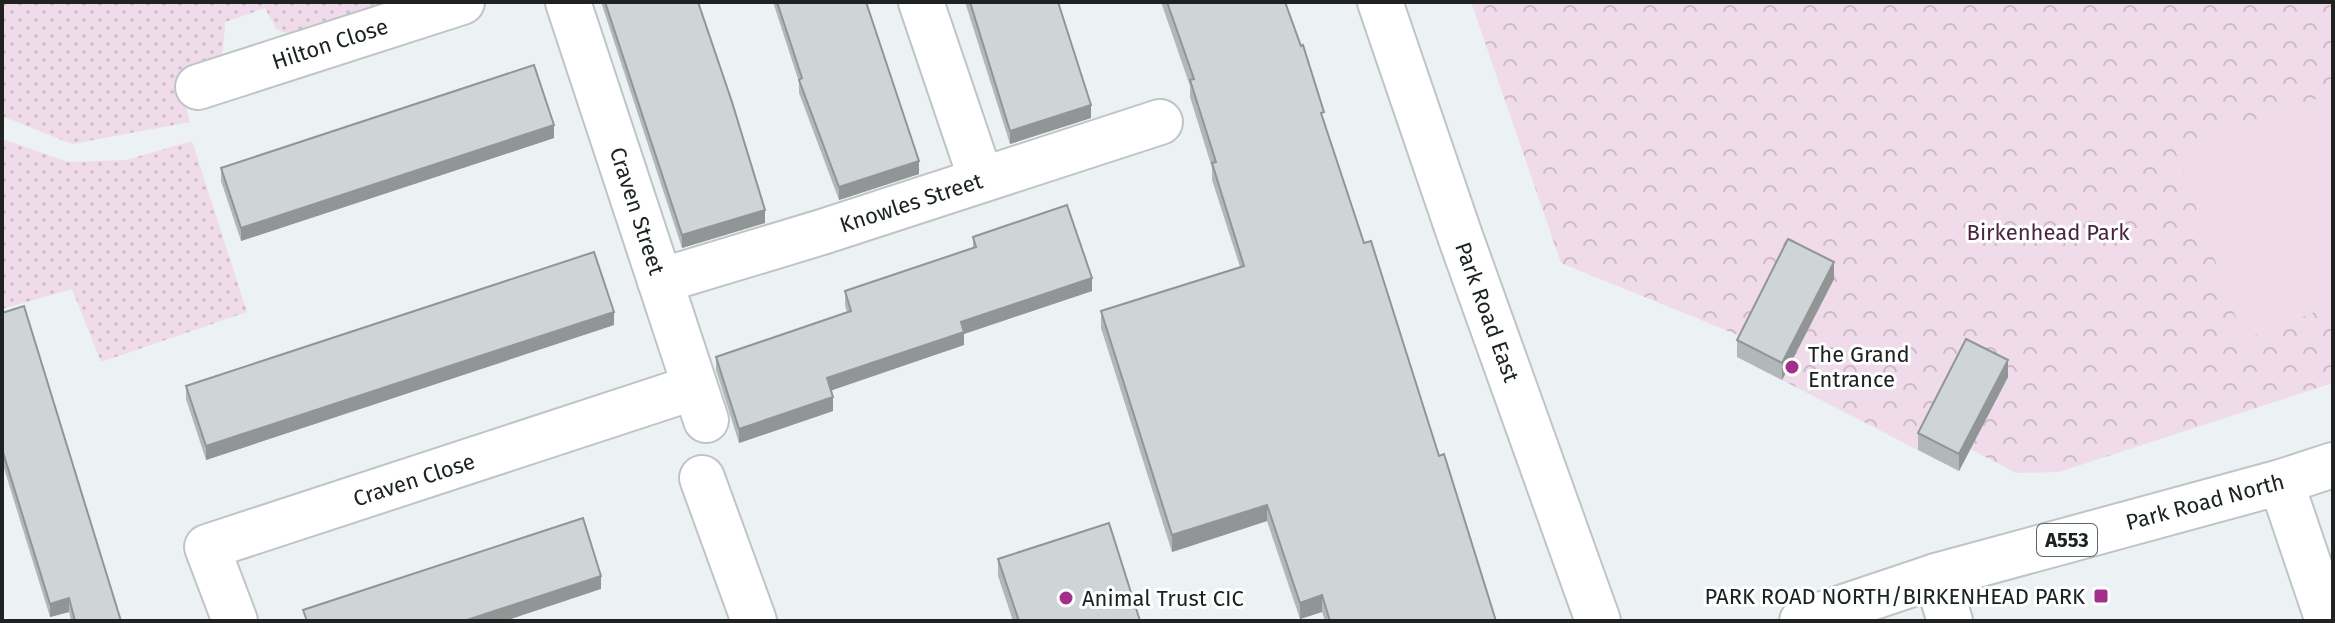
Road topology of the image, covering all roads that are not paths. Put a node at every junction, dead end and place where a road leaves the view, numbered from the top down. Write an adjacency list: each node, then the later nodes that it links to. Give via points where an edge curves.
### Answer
1 (462, 2): 5 (street, Hilton Close)
2 (568, 2): 8 (street, Craven Street)
3 (921, 2): 7 (street)
4 (1380, 2): 16 (street, Park Road East)
5 (198, 87)
6 (1160, 122): 7 (street, Knowles Street)
7 (981, 179): 8 (street, Knowles Street)
8 (660, 281): 9 (street, Craven Street)
9 (700, 404): 14 (street, Craven Close, via 207,547)
10 (2333, 465): 12 (street, Park Road North / A553)
11 (702, 478): 15 (street)
12 (2281, 482): 13 (street, Park Road North / A553); 19 (street)
13 (1936, 576): 17 (street, Park Road North / A553); 18 (street)
14 (235, 621)
15 (754, 621)
16 (1598, 621)
17 (1802, 621)
18 (1950, 621)
19 (2328, 621)

